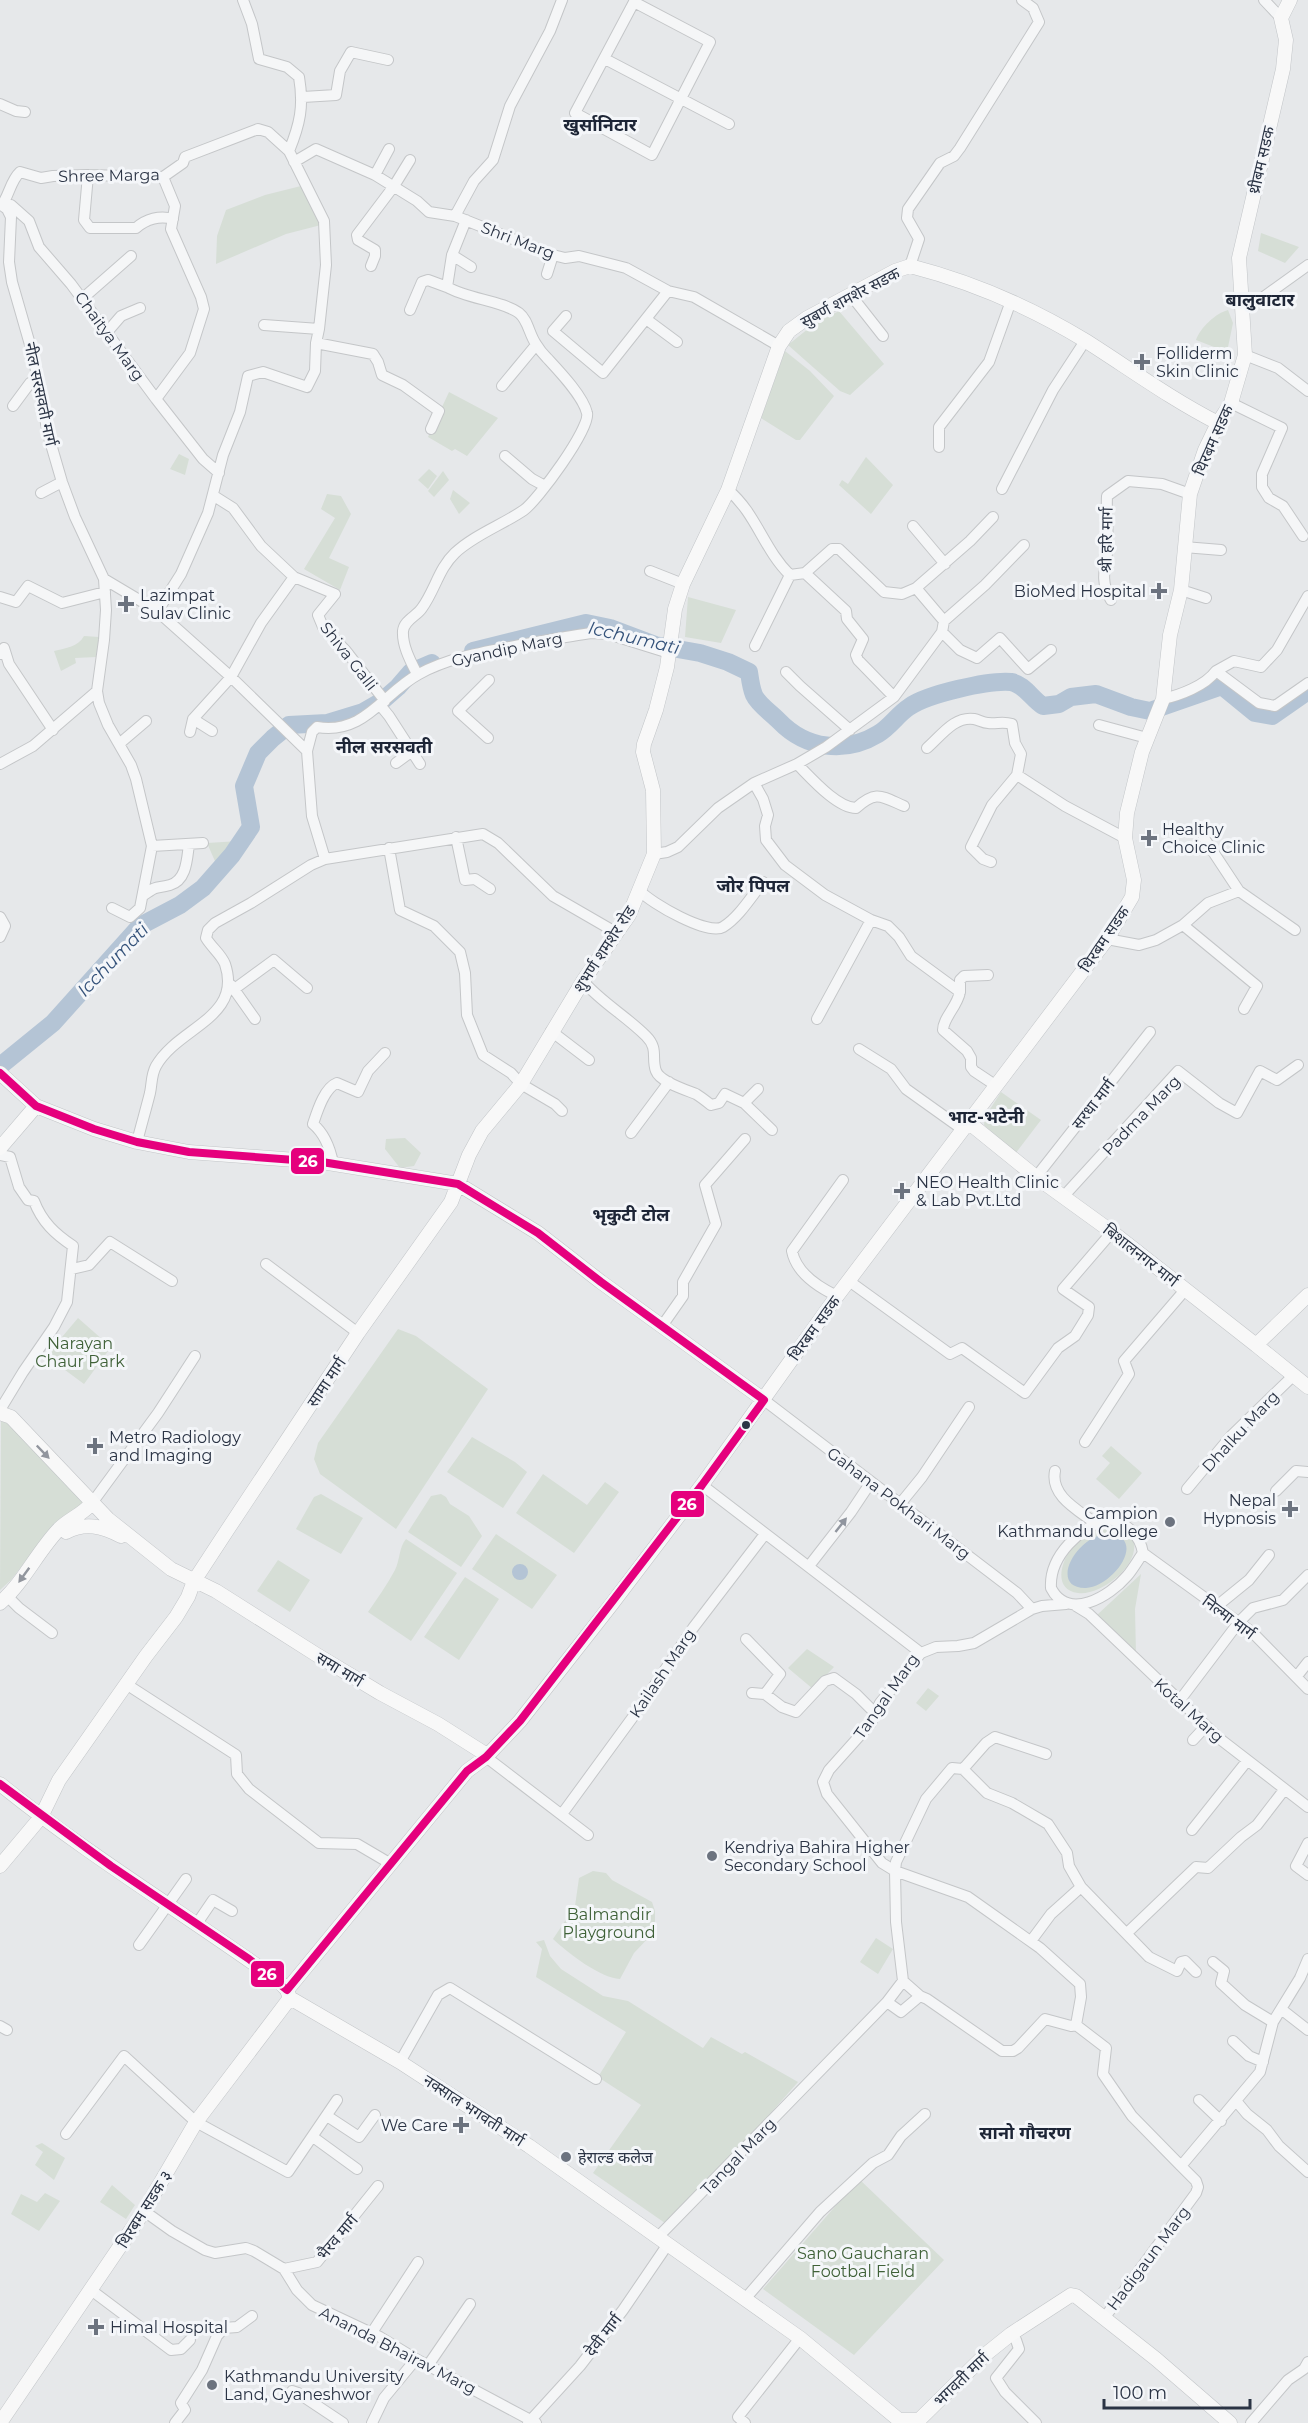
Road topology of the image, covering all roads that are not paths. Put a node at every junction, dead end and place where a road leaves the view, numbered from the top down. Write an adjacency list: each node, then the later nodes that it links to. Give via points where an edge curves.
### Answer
1 (243, 0): 9 (street, via 260,59 292,70 299,77)
2 (562, 0): 23 (street, via 510,106 493,160 474,181)
3 (1022, 0): 30 (street, via 1033,8 1039,22 960,148 940,163 908,208 907,218 919,239)
4 (1264, 0): 6 (street)
5 (1290, 0): 6 (main road)
6 (1281, 18): 39 (main road, थ्रीबम सडक, via 1286,49 1242,237)
7 (605, 59): 10 (street); 10 (street, via 575,113 652,155); 10 (street, via 634,2 710,42)
8 (388, 60): 9 (street, via 351,52 340,71 336,95)
9 (303, 97): 15 (street, via 300,124)
10 (682, 99): 13 (street)
11 (0, 104): 12 (street)
12 (25, 112)
13 (729, 124)
14 (389, 149): 19 (street)
15 (289, 151): 17 (street); 20 (street, Shree Marga, via 268,132 258,129 185,157 183,163)
16 (410, 160): 21 (street)
17 (294, 162): 19 (street, Shri Marg, via 316,149); 45 (street, via 324,221 326,265)
18 (88, 175): 20 (street, Shree Marga); 22 (street, Shree Marga, via 41,178 20,172); 24 (street, via 84,220 90,228 136,228 159,218)
19 (375, 175): 21 (street, Shri Marg)
20 (163, 177): 24 (street, via 175,206)
21 (391, 191): 23 (street, Shri Marg, via 417,201 429,212); 29 (street, via 357,236 375,250)
22 (1, 204): 36 (street, Chaitya Marg, via 29,221 39,248); 54 (street, नील सरसवती मार्ग, via 11,217 9,262)
23 (461, 218): 25 (street); 26 (street, Shri Marg)
24 (173, 219): 57 (street, via 171,230 204,309 190,353)
25 (452, 255): 31 (street); 33 (street)
26 (553, 255): 32 (street); 34 (street, Shri Marg, via 579,256 626,268)
27 (131, 256): 36 (street)
28 (1308, 265): 39 (street, via 1251,306)
29 (370, 266)
30 (910, 266): 35 (main road, सुबर्ण शमशेर सडक); 37 (main road, सुबर्ण शमशेर सडक)
31 (471, 267)
32 (547, 274)
33 (447, 287): 40 (street, via 424,280 410,295); 51 (street, via 460,295 514,310 522,316)
34 (668, 291): 42 (street); 52 (street, Shri Marg, via 694,297)
35 (850, 294): 47 (street); 52 (main road, सुबर्ण शमशेर सडक, via 789,331)
36 (82, 299): 46 (street, Chaitya Marg)
37 (1011, 301): 48 (main road, सुबर्ण शमशेर सडक); 62 (street, via 989,363 939,427)
38 (140, 308): 46 (street, via 121,316)
39 (1241, 308): 43 (main road, थ्रीबम सडक)
40 (410, 310)
41 (566, 316): 42 (street, via 553,331 603,373)
42 (646, 319): 49 (street)
43 (1242, 323): 53 (main road, थिरबम सडक)
44 (264, 325): 45 (street)
45 (319, 329): 50 (street)
46 (108, 332): 57 (street, Chaitya Marg)
47 (883, 336)
48 (1085, 341): 60 (main road, सुबर्ण शमशेर सडक); 67 (street, via 1053,390)
49 (677, 342)
50 (316, 343): 61 (street, via 373,354 382,375 439,411); 64 (street, via 315,371 307,387 263,372 248,376)
51 (536, 345): 55 (street); 66 (street, via 572,386 587,413 582,435)
52 (779, 346): 68 (main road, सुबर्ण शमशेर सडक)
53 (1245, 355): 56 (street, via 1278,368); 58 (main road, थिरबम सडक)
54 (38, 378): 59 (street); 65 (street, नील सरसवती मार्ग)
55 (502, 386)
56 (1308, 391)
57 (156, 399): 64 (street, Chaitya Marg, via 203,459)
58 (1231, 403): 60 (main road, थिरबम सडक); 74 (street, via 1282,428 1262,474 1262,487 1269,498 1283,506)
59 (13, 406)
60 (1218, 423): 70 (main road, थिरबम सडक)
61 (431, 429)
62 (939, 447)
63 (505, 456): 66 (street)
64 (219, 473): 71 (street)
65 (62, 482): 69 (street); 83 (street, नील सरसवती मार्ग)
66 (545, 486): 98 (street, via 525,510 476,538 448,561 420,611 404,626)
67 (1002, 489)
68 (728, 490): 81 (street, via 738,498 777,563); 84 (main road, सुबर्ण शमशेर सडक)
69 (41, 494)
70 (1190, 494): 76 (main road, थिरबम सडक); 91 (street, श्री हरि मार्ग, via 1162,484 1128,481 1107,496 1107,554 1103,571)
71 (214, 496): 82 (street, Shiva Galli, via 233,508 261,546); 92 (street, via 181,574)
72 (993, 517): 78 (street)
73 (914, 526): 78 (street)
74 (1303, 536)
75 (1024, 545): 93 (street)
76 (1184, 547): 77 (street); 86 (main road, थिरबम सडक)
77 (1221, 550)
78 (945, 564): 85 (street)
79 (650, 571): 84 (street)
80 (805, 573): 81 (street); 85 (street, via 832,549 839,549 884,592 902,594); 105 (street, via 846,611 847,620 863,639 856,655 858,660)
81 (790, 575): 94 (street)
82 (294, 577): 101 (street, via 261,623); 107 (street, Shiva Galli, via 335,594 318,615 320,621)
83 (104, 579): 87 (street); 92 (street)
84 (683, 584): 96 (main road, सुबर्ण शमशेर सडक)
85 (916, 588): 93 (street)
86 (1181, 590): 90 (street); 106 (main road, थिरबम सडक, via 1170,635)
87 (105, 592): 89 (street, via 62,603 27,586 17,602); 104 (street)
88 (1308, 596): 100 (street, via 1277,650 1261,667 1234,661)
89 (0, 597)
90 (1206, 598)
91 (1111, 600)
92 (157, 612): 101 (street)
93 (943, 627): 95 (street, via 960,650 977,658 1000,638 1028,669); 105 (street)
94 (755, 646)
95 (1051, 650)
96 (669, 653): 98 (street, Gyandip Marg, via 608,634 592,633 467,655); 135 (main road, शुभर्ण शमशेर रोड, via 643,752 652,790)
97 (0, 654): 111 (street, via 4,648 9,664)
98 (415, 670): 107 (street, Gyandip Marg)
99 (786, 672): 112 (street)
100 (1216, 672): 103 (street, via 1259,703 1275,706); 106 (street)
101 (231, 676): 108 (street); 119 (street)
102 (489, 680): 115 (street, via 458,711)
103 (1308, 683)
104 (97, 691): 111 (street); 117 (street)
105 (894, 697): 112 (street)
106 (1162, 702): 116 (main road, थिरबम सडक)
107 (382, 703): 119 (street, Gyandip Marg, via 347,726 317,727); 120 (street)
108 (193, 719): 113 (street); 114 (street)
109 (146, 721): 117 (street)
110 (1099, 725): 116 (street)
111 (53, 730): 122 (street, via 23,753)
112 (849, 730): 124 (street)
113 (213, 731)
114 (190, 732)
115 (488, 738)
116 (1147, 738): 129 (main road, थिरबम सडक, via 1132,788)
117 (119, 744): 133 (street, via 136,779)
118 (927, 748): 125 (street, via 961,720 1006,722 1012,724 1021,754)
119 (307, 751): 136 (street, via 312,816)
120 (411, 752): 121 (street); 123 (street)
121 (396, 763)
122 (0, 764)
123 (420, 764)
124 (797, 764): 126 (street); 127 (street, via 847,808 856,808 867,798 879,795)
125 (1017, 775): 129 (street); 137 (street, via 992,805 971,847)
126 (754, 783): 135 (street, via 718,808 678,847); 145 (street, via 764,799 768,815 766,840 775,854 825,894)
127 (904, 806)
128 (456, 837): 134 (street); 139 (street, via 465,880 475,879); 148 (street, via 478,833 488,836 553,896)
129 (1125, 838): 150 (main road, थिरबम सडक, via 1134,880 1132,897)
130 (1204, 838): 141 (street)
131 (203, 843): 132 (street)
132 (189, 844): 133 (street); 142 (street, via 186,868 179,879 170,885 156,886)
133 (152, 846): 142 (street)
134 (389, 848): 136 (street); 167 (street, via 400,910 434,926 460,952 467,1015 483,1055)
135 (654, 854): 140 (main road, शुभर्ण शमशेर रोड)
136 (325, 859): 153 (street, via 208,930 206,938 221,956)
137 (991, 862)
138 (763, 882): 140 (street, via 721,929 680,916 648,900)
139 (490, 889)
140 (640, 891): 148 (main road, शुभर्ण शमशेर रोड)
141 (1239, 891): 146 (street, via 1208,903); 147 (street)
142 (144, 895): 143 (street, via 140,908 130,917)
143 (112, 908)
144 (0, 917): 149 (street, via 5,926)
145 (871, 920): 155 (street, via 888,926 910,957); 158 (street)
146 (1183, 925): 150 (street, via 1139,945); 156 (street, via 1257,986)
147 (1295, 930)
148 (617, 933): 152 (main road, शुभर्ण शमशेर रोड)
149 (0, 937)
150 (1107, 939): 168 (main road, थिरबम सडक)
151 (988, 975): 155 (street, via 964,976)
152 (583, 981): 159 (main road, शुभर्ण शमशेर रोड); 166 (street, via 648,1038 656,1052 656,1071)
153 (231, 986): 154 (street, via 274,960); 157 (street); 177 (street, via 224,1003 178,1040 154,1068)
154 (306, 988)
155 (960, 992): 168 (street, via 943,1030 967,1051 974,1071)
156 (1244, 1008)
157 (255, 1019)
158 (818, 1019)
159 (551, 1031): 163 (street); 167 (main road, शुभर्ण शमशेर रोड)
160 (1150, 1032): 181 (street, सरधा मार्ग)
161 (859, 1049): 173 (street, via 891,1069 906,1089)
162 (385, 1053): 180 (street, via 368,1071 358,1092 337,1083 332,1085 318,1110 313,1124 324,1136)
163 (589, 1060)
164 (1298, 1065): 184 (street, Padma Marg, via 1278,1080 1260,1071 1237,1113 1178,1071)
165 (0, 1073): 171 (main road)
166 (669, 1083): 170 (street, via 711,1104 719,1102 725,1094); 175 (street)
167 (521, 1084): 172 (street); 183 (main road, शुभर्ण शमशेर रोड, via 482,1131)
168 (995, 1085): 173 (main road, थिरबम सडक)
169 (758, 1089): 170 (street)
170 (744, 1103): 174 (street)
171 (36, 1106): 177 (main road); 178 (main road)
172 (562, 1111)
173 (965, 1126): 181 (main road, बिशालनगर मार्ग); 189 (main road, थिरबम सडक)
174 (772, 1130)
175 (631, 1133)
176 (745, 1139): 193 (street, via 705,1185 716,1224 683,1282 683,1296)
177 (137, 1142): 180 (main road, via 189,1152)
178 (0, 1148)
179 (0, 1155): 187 (street, via 10,1157 27,1200 34,1201 54,1233 73,1246)
180 (333, 1163): 183 (main road)
181 (1036, 1177): 184 (main road, बिशालनगर मार्ग)
182 (843, 1180): 192 (street, via 792,1251 795,1263 815,1283)
183 (458, 1184): 193 (main road, via 538,1233); 194 (main road, सामा मार्ग, via 452,1202)
184 (1063, 1197): 185 (main road, बिशालनगर मार्ग)
185 (1112, 1232): 189 (street, via 1064,1289 1089,1307 1088,1315 1075,1336 1058,1348 1025,1393 962,1348 950,1354); 190 (main road, बिशालनगर मार्ग)
186 (266, 1264): 194 (street)
187 (72, 1269): 188 (street, via 89,1265 110,1242); 201 (street, via 67,1302)
188 (172, 1281)
189 (849, 1281): 192 (main road, थिरबम सडक)
190 (1185, 1290): 195 (main road, बिशालनगर मार्ग); 202 (street, via 1124,1361 1129,1374)
191 (1308, 1295): 195 (main road)
192 (837, 1296): 199 (main road, थिरबम सडक)
193 (662, 1326): 199 (main road)
194 (358, 1333): 219 (main road, सामा मार्ग)
195 (1256, 1345): 197 (main road, बिशालनगर मार्ग)
196 (195, 1356): 209 (street)
197 (1293, 1376): 198 (main road, बिशालनगर मार्ग); 207 (street, Dhalku Marg, via 1231,1436)
198 (1308, 1387)
199 (764, 1400): 205 (street, Gahana Pokhari Marg); 206 (main road, थिरबम सडक)
200 (969, 1407): 210 (street)
201 (0, 1411): 209 (main road, one-way to 209)
202 (1085, 1442)
203 (1055, 1472): 211 (street, via 1055,1488 1060,1495)
204 (1308, 1472): 208 (street, via 1296,1471)
205 (871, 1482): 210 (street, Gahana Pokhari Marg); 217 (street, one-way to 205)
206 (702, 1485): 212 (street, Tangal Marg); 239 (main road, थिरबम सडक, via 520,1721)
207 (1187, 1489)
208 (1276, 1491)
209 (92, 1503): 213 (main road, via 83,1514 60,1528); 215 (main road)
210 (900, 1504): 223 (street, Gahana Pokhari Marg, via 1017,1593)
211 (1095, 1523): 214 (street, via 1118,1521 1142,1542); 221 (street, via 1069,1544 1054,1566 1051,1588 1059,1599)
212 (765, 1534): 217 (street, Tangal Marg); 245 (street, Kailash Marg, via 693,1628)
213 (46, 1545): 215 (main road, via 71,1529 91,1525 113,1532); 220 (main road, one-way to 220)
214 (1143, 1553): 221 (street, via 1127,1577 1112,1590 1098,1599); 222 (street, निल्मा मार्ग)
215 (151, 1554): 219 (main road)
216 (1269, 1555): 222 (street, via 1249,1580)
217 (809, 1566): 227 (street, Tangal Marg)
218 (1308, 1575): 224 (street, via 1283,1600 1253,1608)
219 (194, 1581): 230 (main road, सामा मार्ग, via 176,1617); 239 (main road, समा मार्ग)
220 (4, 1600): 225 (street)
221 (1071, 1605): 223 (street); 234 (street, Kotal Marg, via 1089,1614)
222 (1217, 1606): 224 (street, निल्मा मार्ग)
223 (1032, 1609): 227 (street, via 974,1643 936,1647)
224 (1239, 1622): 229 (street, निल्मा मार्ग); 234 (street)
225 (52, 1633)
226 (746, 1639): 233 (street, via 780,1674)
227 (921, 1653): 235 (street, Tangal Marg)
228 (1308, 1662): 229 (street)
229 (1297, 1676): 231 (street, निल्मा मार्ग)
230 (126, 1684): 246 (main road, सामा मार्ग, via 59,1780); 250 (street, via 236,1755 237,1774 249,1790 319,1843 357,1844)
231 (1308, 1689)
232 (752, 1693): 233 (street)
233 (765, 1694): 235 (street, via 796,1712 825,1681 834,1678)
234 (1180, 1700): 236 (street, Kotal Marg)
235 (875, 1713): 252 (street, Tangal Marg, via 823,1782 827,1794 882,1863)
236 (1206, 1726): 237 (street); 240 (street, Kotal Marg)
237 (1193, 1740)
238 (1046, 1754): 241 (street, via 995,1737)
239 (487, 1756): 245 (street); 250 (main road, थिरबम सडक ३, via 466,1771)
240 (1247, 1761): 243 (street, Kotal Marg); 247 (street)
241 (958, 1768): 252 (street, via 926,1799); 255 (street, via 987,1793 1048,1824 1067,1853 1069,1866)
242 (0, 1784): 246 (main road)
243 (1284, 1790): 244 (street, Kotal Marg); 259 (street, via 1257,1825 1208,1868 1197,1867)
244 (1308, 1807)
245 (562, 1814): 248 (street)
246 (41, 1817): 251 (main road); 256 (main road)
247 (1192, 1830)
248 (588, 1835)
249 (1308, 1843): 253 (street, via 1296,1866)
250 (391, 1863): 266 (main road, थिरबम सडक ३)
251 (0, 1866)
252 (895, 1871): 260 (street, via 968,1897); 265 (street)
253 (1308, 1875)
254 (186, 1879): 256 (street)
255 (1081, 1887): 259 (street); 260 (street, via 1051,1914)
256 (166, 1905): 258 (main road); 261 (street)
257 (232, 1911): 258 (street, via 213,1900)
258 (196, 1925): 266 (main road, via 254,1964)
259 (1127, 1933): 264 (street, via 1149,1957 1177,1971 1185,1961)
260 (1031, 1941): 271 (street, via 1080,1984)
261 (139, 1945)
262 (1308, 1959): 269 (street)
263 (1213, 1962): 270 (street, via 1224,1971 1221,1983 1245,2005)
264 (1196, 1972)
265 (903, 1981): 267 (street); 268 (street, Tangal Marg)
266 (289, 1994): 274 (main road, नक्साल भगवती मार्ग); 284 (main road, थिरबम सडक ३)
267 (920, 1996): 268 (street, via 901,2012); 271 (street, via 1002,2051 1018,2048 1045,2019)
268 (887, 2002): 292 (street, Tangal Marg)
269 (1281, 2009): 270 (street); 272 (street)
270 (1273, 2022): 275 (street)
271 (1076, 2025): 287 (street, Hadigaun Marg, via 1106,2048 1103,2074 1132,2116)
272 (1308, 2030)
273 (1233, 2041): 275 (street, via 1249,2056)
274 (400, 2062): 276 (street, via 438,1995 450,1988); 292 (main road, नक्साल भगवती मार्ग, via 529,2146)
275 (1263, 2062): 279 (street)
276 (596, 2079)
277 (337, 2100): 282 (street)
278 (1199, 2100): 283 (street)
279 (1237, 2102): 283 (street); 289 (street)
280 (925, 2114): 296 (street, via 901,2136 888,2155 873,2163 820,2212)
281 (375, 2115): 282 (street, via 359,2137)
282 (327, 2116): 286 (street)
283 (1221, 2121): 287 (street)
284 (196, 2122): 285 (street, via 124,2055); 286 (street, via 288,2172); 291 (main road, थिरबम सडक ३)
285 (66, 2134)
286 (313, 2137): 288 (street)
287 (1181, 2166): 299 (street, Hadigaun Marg, via 1196,2181 1196,2193)
288 (357, 2169)
289 (1308, 2172)
290 (378, 2186): 294 (street, भैरव मार्ग, via 317,2262)
291 (144, 2211): 294 (street, Ananda Bhairav Marg, via 205,2250 215,2253 246,2248); 295 (main road, थिरबम सडक ३)
292 (663, 2241): 296 (main road, भगवती मार्ग); 311 (street, देवी मार्ग, via 623,2310)
293 (418, 2262): 300 (street)
294 (284, 2269): 300 (street, Ananda Bhairav Marg, via 312,2305)
295 (91, 2290): 303 (street, via 171,2350 181,2349); 309 (main road, थिरबम सडक ३)
296 (745, 2299): 302 (main road, भगवती मार्ग)
297 (470, 2304): 306 (street)
298 (252, 2316): 313 (street, via 237,2327 224,2328 217,2336 181,2403 184,2410)
299 (1105, 2317): 301 (main road, भगवती मार्ग, via 1071,2295); 319 (main road, भगवती मार्ग)
300 (371, 2334): 304 (street, Ananda Bhairav Marg)
301 (1011, 2334): 310 (main road, भगवती मार्ग); 318 (street, via 1019,2349 996,2378)
302 (800, 2338): 308 (main road, भगवती मार्ग); 316 (street, via 738,2417)
303 (190, 2340)
304 (416, 2359): 306 (street, Ananda Bhairav Marg); 315 (street, via 384,2398)
305 (1308, 2362): 320 (street)
306 (429, 2364): 311 (street, Ananda Bhairav Marg)
307 (288, 2397): 314 (street, via 292,2391 298,2393)
308 (881, 2406): 310 (main road, भगवती मार्ग, via 899,2420); 317 (main road)
309 (2, 2415): 312 (main road)
310 (917, 2421)
311 (532, 2422)
312 (18, 2423)
313 (175, 2423)
314 (343, 2423)
315 (372, 2423)
316 (745, 2423)
317 (884, 2423)
318 (1036, 2423)
319 (1230, 2423)
320 (1251, 2423)

